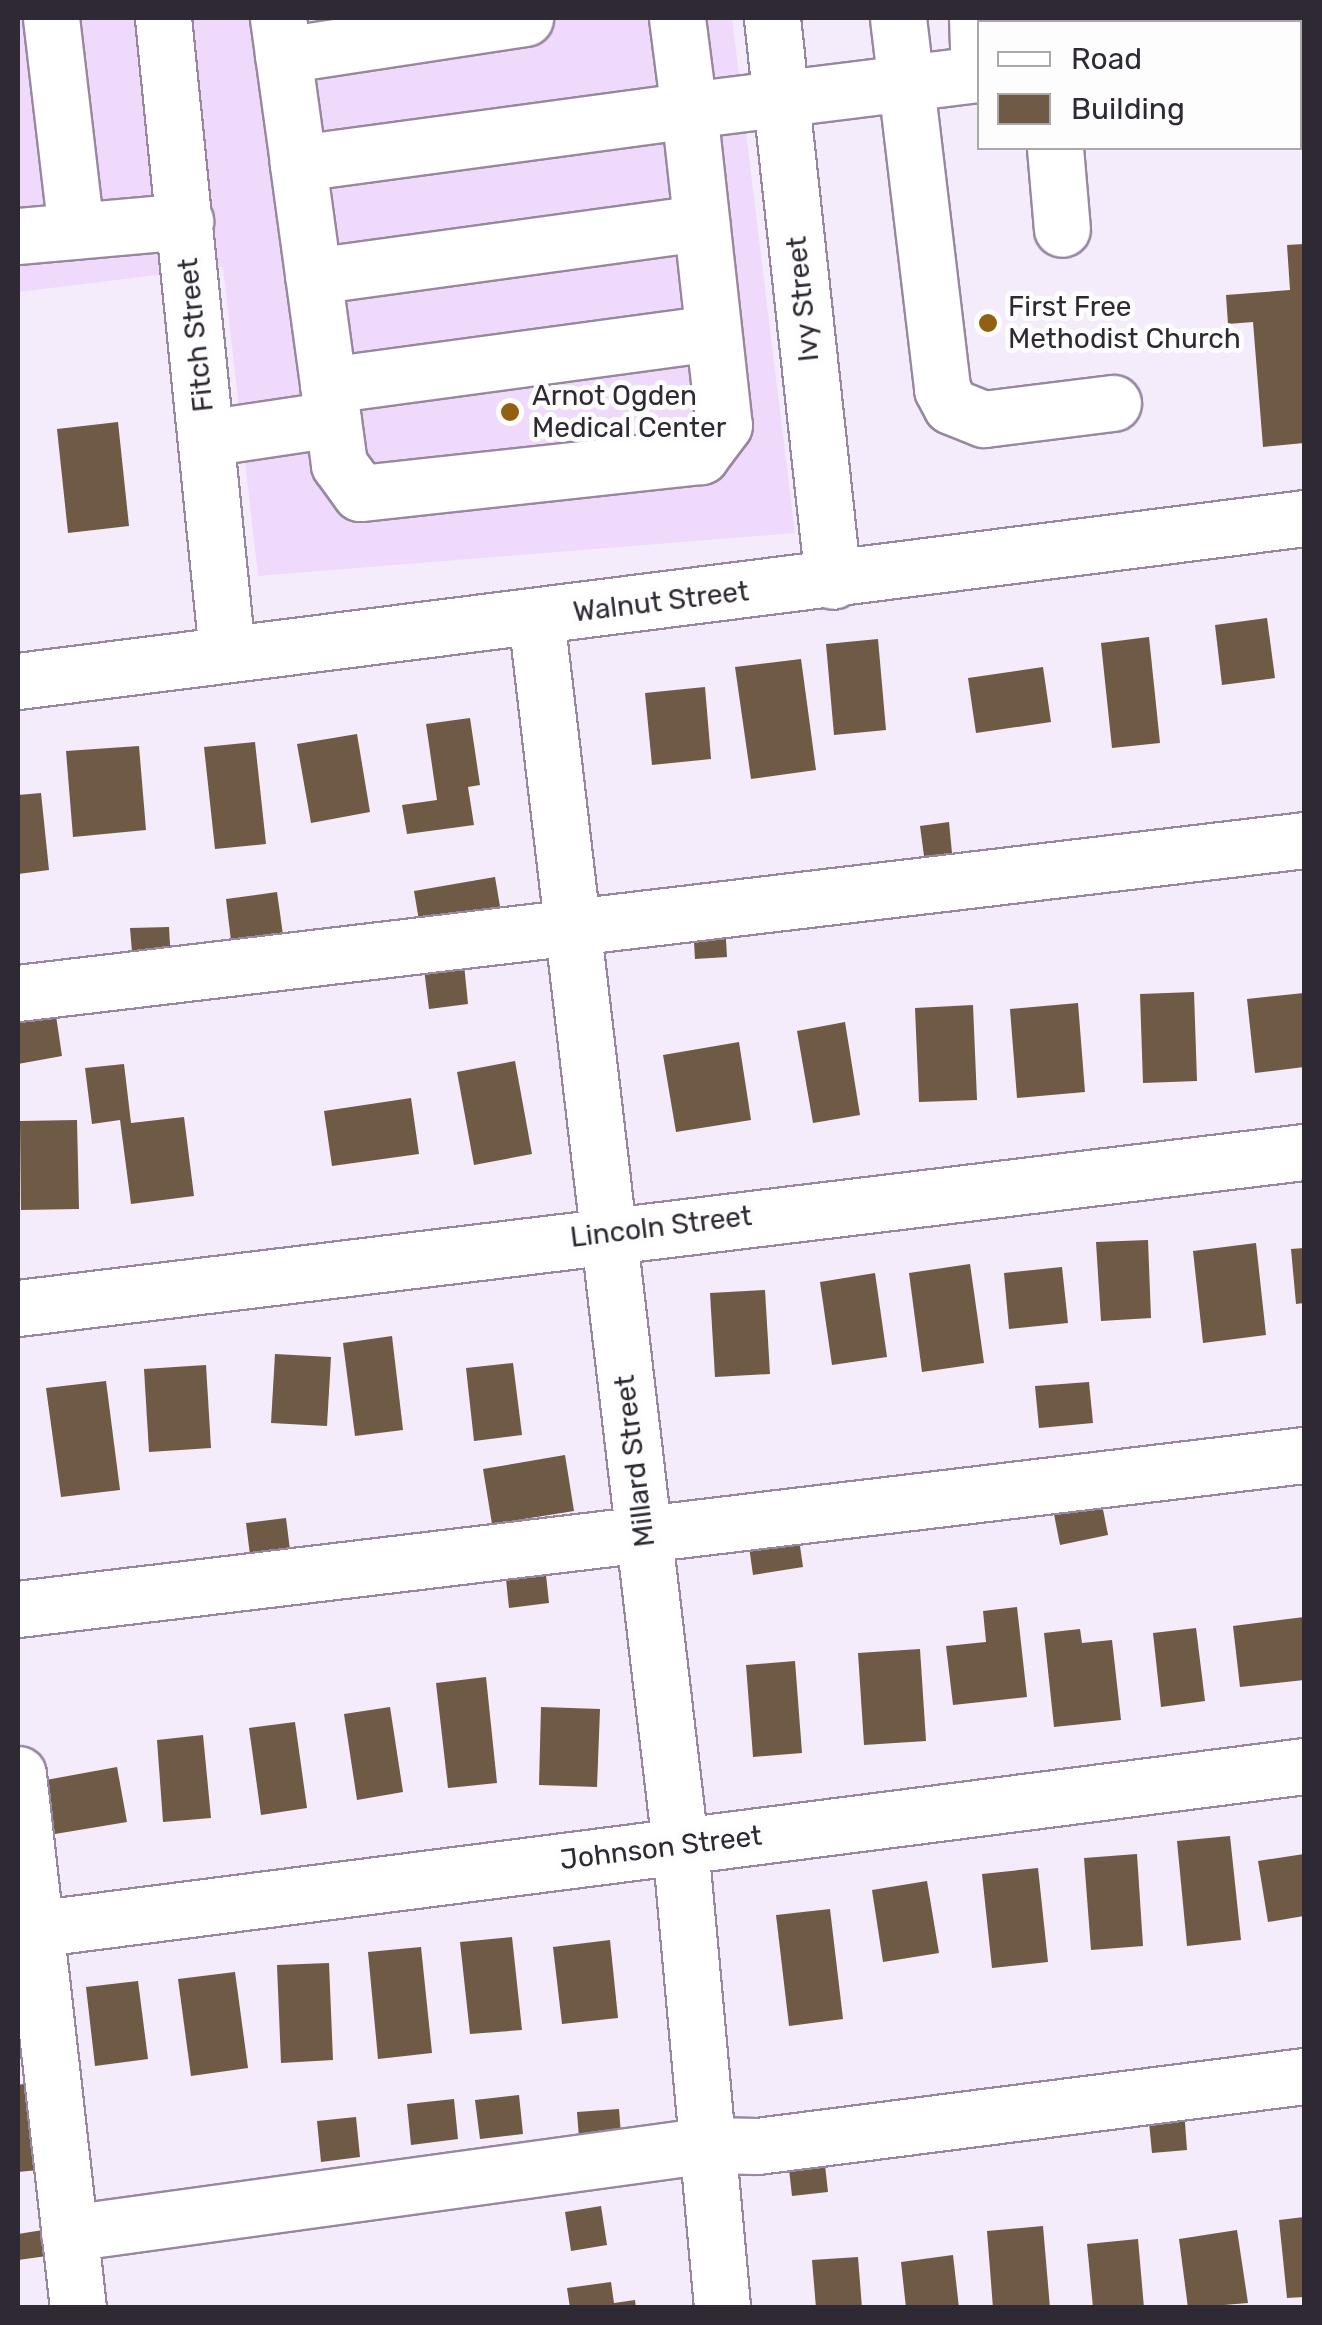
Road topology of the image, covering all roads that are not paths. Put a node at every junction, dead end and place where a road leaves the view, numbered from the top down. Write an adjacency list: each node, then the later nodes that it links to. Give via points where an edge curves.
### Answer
1 (50, 18): 17 (street)
2 (163, 18): 14 (street, Fitch Street)
3 (525, 18): 7 (street)
4 (676, 18): 11 (street)
5 (772, 18): 10 (street, Ivy Street)
6 (898, 18): 9 (street)
7 (281, 36): 13 (street)
8 (977, 74): 9 (street)
9 (906, 83): 10 (street); 22 (street, via 942,389 951,406 984,419)
10 (781, 101): 11 (street); 25 (street, Ivy Street)
11 (689, 110): 13 (street); 15 (street)
12 (1055, 150): 16 (street)
13 (298, 163): 19 (street)
14 (184, 221): 17 (street); 23 (street, Fitch Street)
15 (701, 223): 19 (street); 20 (street)
16 (1062, 229)
17 (76, 231): 18 (street)
18 (18, 236)
19 (313, 276): 21 (street)
20 (713, 333): 21 (street); 21 (street, via 724,425 700,456 360,493 339,464)
21 (331, 402): 23 (street)
22 (1114, 403)
23 (206, 438): 27 (street, Fitch Street)
24 (1304, 518): 25 (street, Walnut Street)
25 (833, 581): 26 (street, Walnut Street)
26 (536, 617): 27 (street, Walnut Street); 30 (street, Millard Street)
27 (228, 653): 28 (street, Walnut Street)
28 (18, 682)
29 (1304, 840): 30 (street)
30 (572, 926): 31 (street); 33 (street, Millard Street)
31 (18, 993)
32 (1304, 1152): 33 (street, Lincoln Street)
33 (608, 1233): 34 (street, Lincoln Street); 36 (street, Millard Street)
34 (18, 1308)
35 (1304, 1456): 36 (street)
36 (644, 1534): 37 (street); 40 (street, Millard Street)
37 (18, 1609)
38 (1304, 1766): 40 (street, Johnson Street)
39 (18, 1774): 41 (street)
40 (680, 1845): 41 (street, Johnson Street); 43 (street, Millard Street)
41 (27, 1930): 44 (street)
42 (1304, 2076): 43 (street, via 757,2146)
43 (708, 2144): 44 (street); 46 (street, Millard Street)
44 (70, 2233): 45 (street)
45 (78, 2308)
46 (722, 2308)

